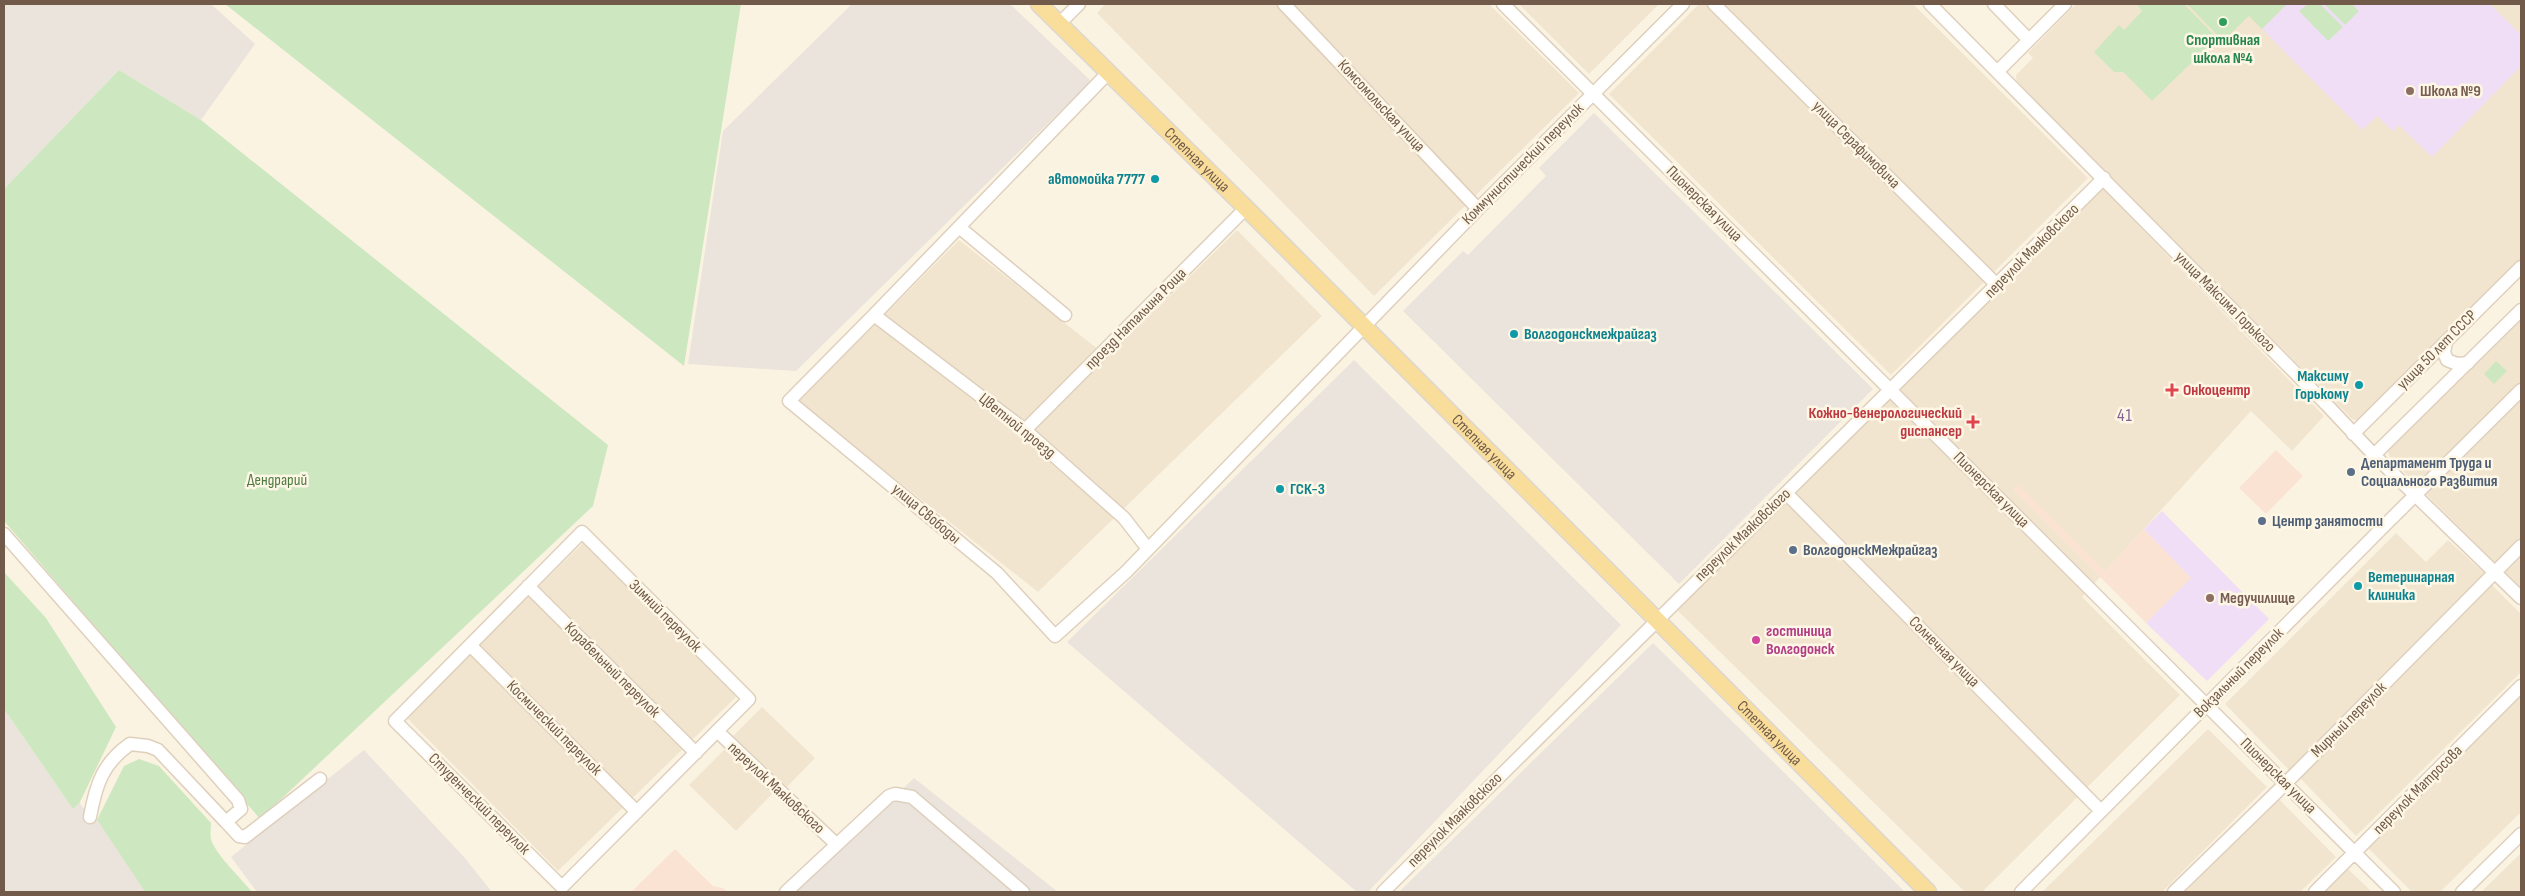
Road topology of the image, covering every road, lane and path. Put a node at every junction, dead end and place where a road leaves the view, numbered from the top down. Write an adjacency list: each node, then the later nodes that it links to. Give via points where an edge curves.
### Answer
1 (1038, 4): 10 (main road, Степная улица)
2 (1079, 4): 10 (street)
3 (1284, 4): 17 (street, Комсомольская улица)
4 (1502, 4): 14 (street, Пионерская улица)
5 (1683, 4): 14 (street, Коммунистический переулок)
6 (1714, 4): 20 (street, улица Серафимовича)
7 (1930, 4): 12 (street, улица Максима Горького)
8 (1994, 4): 11 (street)
9 (2065, 4): 11 (street)
10 (1059, 24): 13 (main road, Степная улица)
11 (2029, 40): 12 (street)
12 (1998, 71): 15 (street, улица Максима Горького)
13 (1108, 73): 16 (main road, Степная улица); 18 (street)
14 (1593, 94): 17 (street, Коммунистический переулок); 27 (street, Пионерская улица)
15 (2104, 178): 20 (street, переулок Маяковского); 30 (street, улица Максима Горького)
16 (1246, 208): 24 (main road, Степная улица); 29 (street, проезд Натальина Роща)
17 (1478, 209): 24 (street, Коммунистический переулок)
18 (959, 227): 22 (street); 23 (street)
19 (2521, 267): 25 (street, улица 50 лет СССР)
20 (1998, 285): 27 (street, переулок Маяковского)
21 (2521, 310): 26 (street, улица 50 лет СССР)
22 (874, 315): 29 (street, Цветной проезд); 41 (street, улица Свободы, via 789,401 998,573)
23 (1065, 315)
24 (1364, 326): 36 (street, Коммунистический переулок); 40 (main road, Степная улица)
25 (2446, 342): 26 (street, via 2444,352 2447,360 2457,364); 30 (street, улица 50 лет СССР)
26 (2468, 363): 31 (street, улица 50 лет СССР)
27 (1892, 390): 32 (street, переулок Маяковского); 44 (street, Пионерская улица)
28 (2521, 390): 33 (street, Вокзальный переулок)
29 (1025, 430): 36 (street, Цветной проезд, via 1124,518)
30 (2353, 434): 31 (street, улица Максима Горького)
31 (2374, 455): 33 (street, улица Максима Горького)
32 (1786, 493): 40 (street, переулок Маяковского); 50 (street, Солнечная улица)
33 (2417, 495): 37 (street, улица Максима Горького); 44 (street, Вокзальный переулок)
34 (4, 534): 52 (street, via 238,800 241,809)
35 (2521, 546): 37 (street, Мирный переулок)
36 (1148, 549): 41 (street, Коммунистический переулок)
37 (2495, 572): 39 (street, улица Максима Горького); 48 (street, Мирный переулок)
38 (528, 586): 42 (street); 45 (street, Зимний переулок, via 582,532 749,699); 46 (street, Корабельный переулок)
39 (2521, 598)
40 (1656, 620): 58 (street, переулок Маяковского); 59 (main road, Степная улица)
41 (1055, 636)
42 (470, 645): 49 (street, Космический переулок); 49 (street, Студенческий переулок, via 395,721 562,887)
43 (2521, 686): 55 (street, переулок Матросова)
44 (2206, 705): 48 (street, Пионерская улица); 50 (street, Вокзальный переулок)
45 (717, 731): 46 (street); 54 (street, переулок Маяковского)
46 (696, 753): 49 (street)
47 (320, 779): 52 (street, via 245,837 239,836)
48 (2285, 784): 55 (street, Пионерская улица); 61 (street, Мирный переулок)
49 (637, 812)
50 (2101, 812): 60 (street, Вокзальный переулок)
51 (90, 817): 52 (street, via 103,774 113,756 130,744 158,750)
52 (226, 822)
53 (2521, 834): 64 (street)
54 (836, 844): 56 (street, переулок Маяковского); 57 (street, переулок Маяковского, via 889,796 912,797)
55 (2355, 853): 62 (street, переулок Матросова); 63 (street, Пионерская улица)
56 (786, 892)
57 (1023, 892)
58 (1383, 892)
59 (1928, 892)
60 (2021, 892)
61 (2174, 892)
62 (2315, 892)
63 (2394, 892)
64 (2462, 892)

